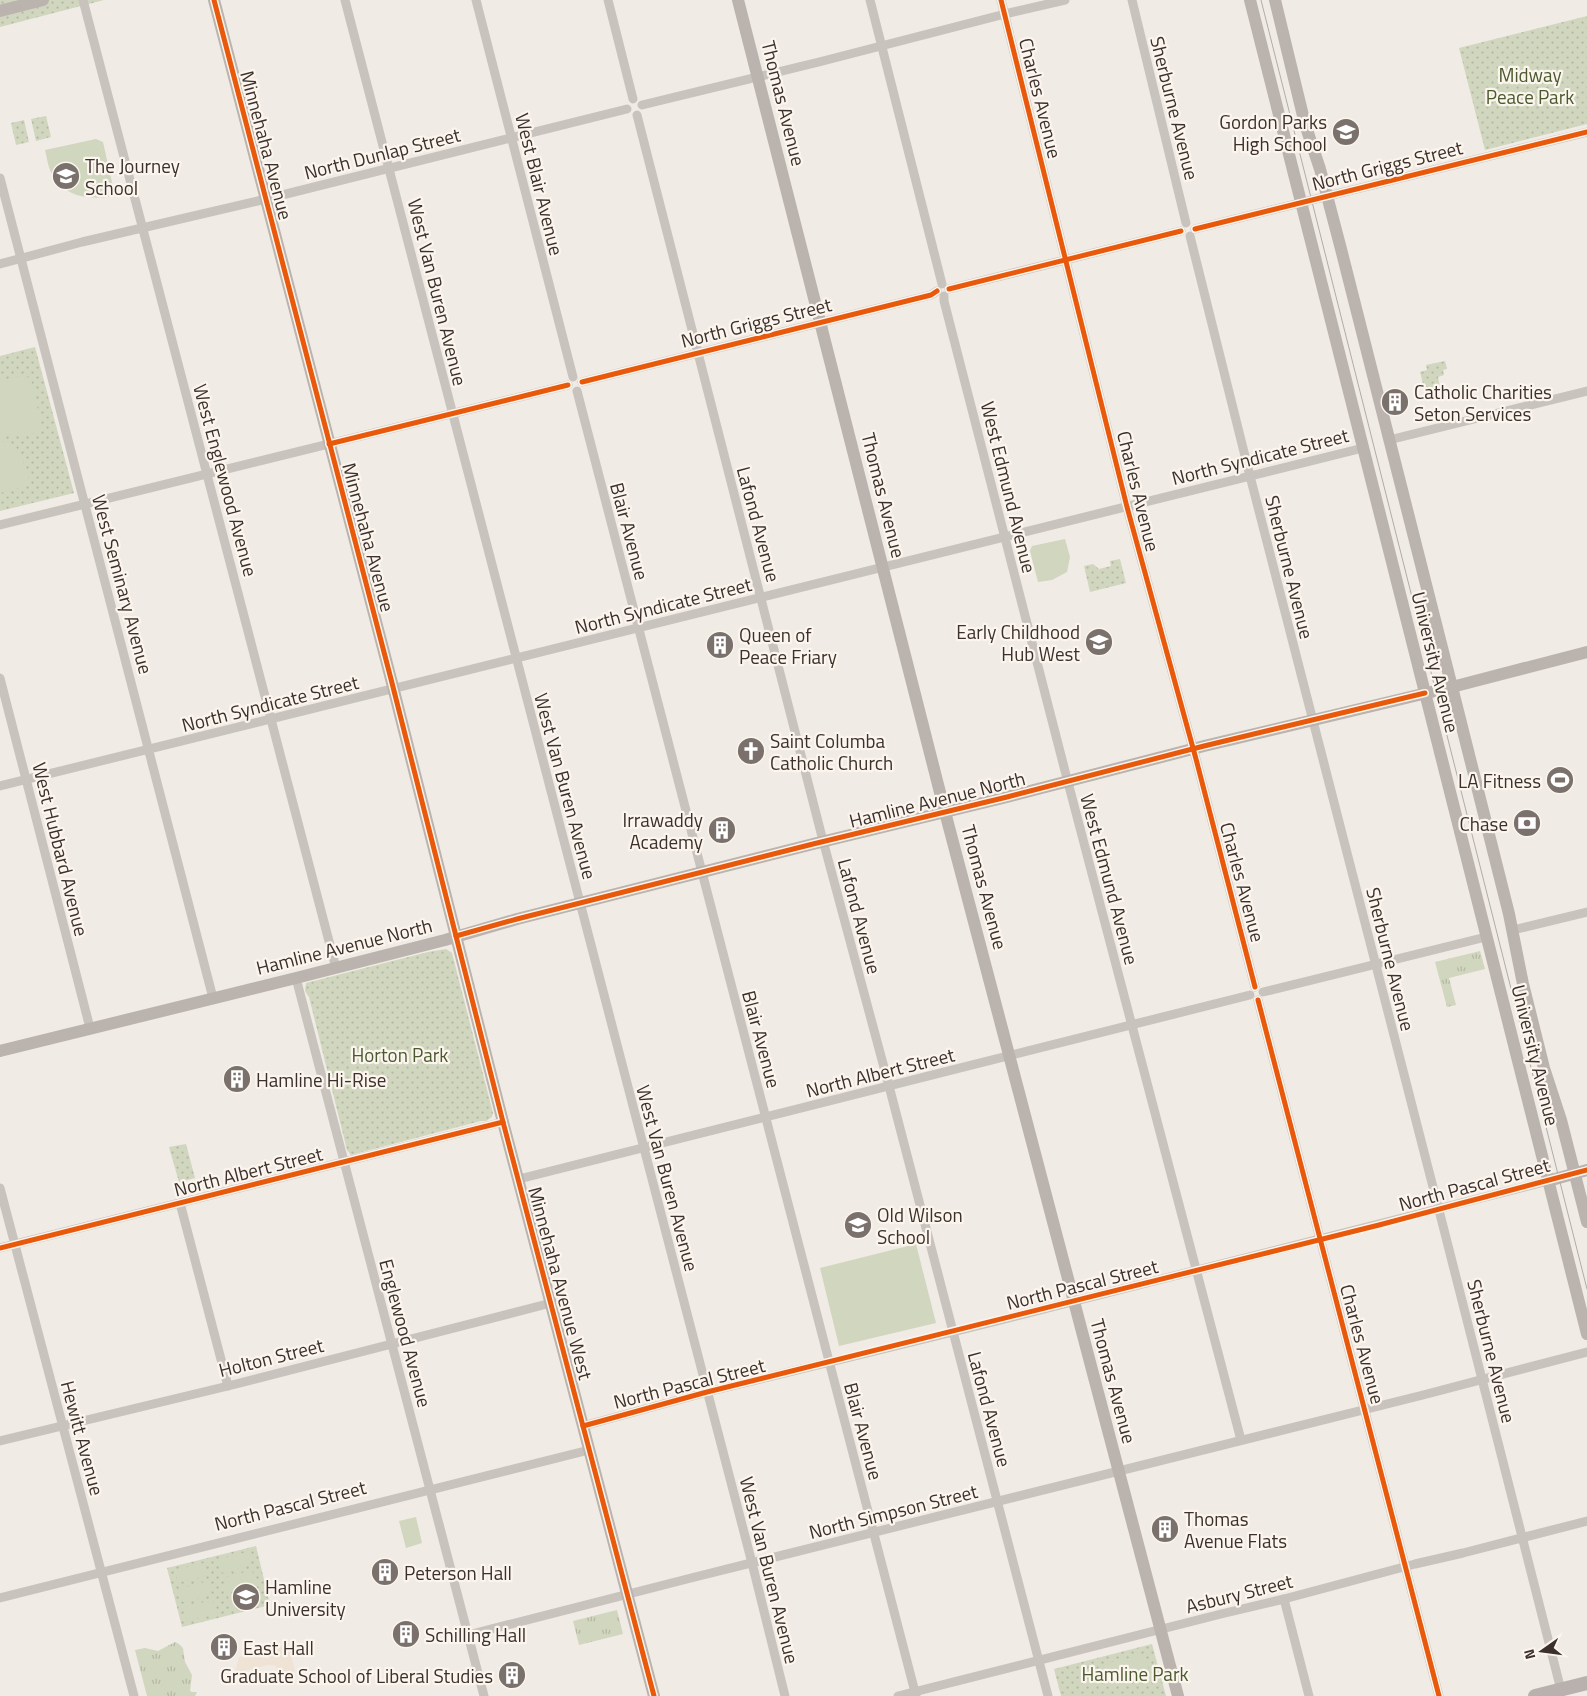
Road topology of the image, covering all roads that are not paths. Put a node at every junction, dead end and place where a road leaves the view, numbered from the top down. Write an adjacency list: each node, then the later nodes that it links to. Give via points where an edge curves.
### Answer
1 (43, 0): 14 (street)
2 (84, 0): 30 (street, West Englewood Avenue)
3 (214, 0): 27 (street, Minnehaha Avenue)
4 (345, 0): 24 (street, West Van Buren Avenue)
5 (476, 0): 23 (street, West Blair Avenue)
6 (608, 0): 18 (street)
7 (738, 0): 17 (street, Thomas Avenue)
8 (870, 0): 16 (street, West Edmund Avenue)
9 (1002, 0): 15 (street, Charles Avenue)
10 (1065, 0): 15 (street)
11 (1132, 0): 29 (street, Sherburne Avenue)
12 (1250, 0): 28 (street, University Avenue)
13 (1275, 0): 26 (street, University Avenue, via 1305,124)
14 (0, 11)
15 (1005, 14): 16 (street); 33 (street, Charles Avenue)
16 (882, 45): 17 (street); 35 (street, West Edmund Avenue)
17 (758, 76): 19 (street); 36 (street, Thomas Avenue)
18 (633, 99): 19 (street); 20 (street)
19 (642, 105): 21 (street)
20 (627, 109): 21 (street, via 630,114); 23 (street, North Dunlap Street)
21 (637, 115): 37 (street, Lafond Avenue)
22 (1587, 132): 26 (street, North Griggs Street)
23 (512, 137): 24 (street, North Dunlap Street); 38 (street, West Blair Avenue)
24 (389, 168): 27 (street, North Dunlap Street); 43 (street, West Van Buren Avenue)
25 (0, 178): 32 (street, West Seminary Avenue)
26 (1327, 195): 28 (street, North Griggs Street); 44 (street, University Avenue)
27 (266, 198): 30 (street, North Dunlap Street); 45 (street, Minnehaha Avenue)
28 (1301, 202): 31 (street, North Griggs Street); 46 (street, University Avenue)
29 (1184, 227): 31 (street, via 1191,224); 33 (street, North Griggs Street)
30 (144, 228): 32 (street, North Dunlap Street); 47 (street, West Englewood Avenue)
31 (1192, 232): 48 (street, Sherburne Avenue)
32 (22, 259): 34 (street, North Dunlap Street); 49 (street, West Seminary Avenue)
33 (1066, 260): 35 (street, North Griggs Street); 50 (street, Charles Avenue)
34 (0, 264)
35 (943, 290): 36 (street, North Griggs Street); 52 (street, West Edmund Avenue)
36 (820, 322): 37 (street, North Griggs Street); 53 (street, Thomas Avenue)
37 (697, 352): 39 (street, North Griggs Street); 54 (street, Lafond Avenue)
38 (573, 377): 39 (street); 40 (street)
39 (582, 382): 41 (street)
40 (568, 385): 41 (street); 43 (street)
41 (577, 391): 55 (street, Blair Avenue)
42 (1587, 391): 44 (street)
43 (452, 414): 45 (street); 57 (street, West Van Buren Avenue)
44 (1389, 440): 59 (street, University Avenue)
45 (330, 444): 47 (street); 60 (street, Minnehaha Avenue)
46 (1363, 448): 48 (street, North Syndicate Street); 61 (street, University Avenue)
47 (207, 474): 49 (street); 62 (street, West Englewood Avenue)
48 (1250, 476): 50 (street, North Syndicate Street); 63 (street, Sherburne Avenue)
49 (85, 504): 51 (street); 64 (street, West Seminary Avenue)
50 (1127, 507): 52 (street, North Syndicate Street); 65 (street, Charles Avenue)
51 (0, 525)
52 (1005, 537): 53 (street, North Syndicate Street); 67 (street, West Edmund Avenue)
53 (883, 567): 54 (street, North Syndicate Street); 69 (street, Thomas Avenue)
54 (761, 598): 55 (street, North Syndicate Street); 70 (street, Lafond Avenue)
55 (639, 628): 57 (street, North Syndicate Street); 71 (street, Blair Avenue)
56 (1587, 652): 59 (street)
57 (516, 658): 60 (street, North Syndicate Street); 72 (street, West Van Buren Avenue)
58 (0, 678): 66 (street, West Hubbard Avenue)
59 (1452, 687): 61 (street, Hamline Avenue North); 74 (street, University Avenue)
60 (393, 689): 62 (street, North Syndicate Street); 75 (street, Minnehaha Avenue)
61 (1425, 693): 63 (street, Hamline Avenue North); 76 (street, University Avenue)
62 (272, 719): 64 (street, North Syndicate Street); 78 (street, West Englewood Avenue)
63 (1313, 721): 65 (street, Hamline Avenue North); 77 (street, Sherburne Avenue)
64 (149, 749): 66 (street, North Syndicate Street); 81 (street, West Seminary Avenue)
65 (1193, 749): 67 (street, Hamline Avenue North); 80 (street, Charles Avenue)
66 (27, 780): 68 (street, North Syndicate Street); 83 (street, West Hubbard Avenue)
67 (1068, 782): 69 (street, Hamline Avenue North); 82 (street, West Edmund Avenue)
68 (0, 786)
69 (946, 812): 70 (street, Hamline Avenue North); 85 (street, Thomas Avenue)
70 (824, 842): 71 (street, Hamline Avenue North); 86 (street, Lafond Avenue)
71 (702, 872): 72 (street, Hamline Avenue North); 87 (street, Blair Avenue)
72 (580, 903): 75 (street, Hamline Avenue North); 89 (street, West Van Buren Avenue)
73 (1587, 912): 74 (street)
74 (1513, 930): 91 (street, University Avenue, via 1537,1040)
75 (456, 936): 78 (street, Hamline Avenue North); 88 (street, Minnehaha Avenue West)
76 (1486, 938): 77 (street, North Albert Street); 93 (street, University Avenue)
77 (1376, 965): 80 (street, North Albert Street); 96 (street, Sherburne Avenue)
78 (336, 968): 79 (street, Hamline Avenue North)
79 (296, 978): 81 (street, Hamline Avenue North); 90 (street, Englewood Avenue)
80 (1257, 994): 82 (street, North Albert Street); 98 (street, Charles Avenue)
81 (213, 998): 83 (street, Hamline Avenue North)
82 (1132, 1026): 85 (street, North Albert Street); 101 (street, West Edmund Avenue)
83 (90, 1028): 84 (street, Hamline Avenue North)
84 (0, 1051)
85 (1010, 1056): 86 (street, North Albert Street); 102 (street, Thomas Avenue)
86 (889, 1086): 87 (street, North Albert Street); 104 (street, Lafond Avenue)
87 (766, 1117): 89 (street, North Albert Street); 108 (street, Blair Avenue)
88 (503, 1122): 90 (street, North Albert Street); 92 (street, Minnehaha Avenue West)
89 (643, 1147): 92 (street, North Albert Street); 111 (street, West Van Buren Avenue)
90 (344, 1162): 95 (street, North Albert Street); 106 (street, Englewood Avenue)
91 (1581, 1171): 93 (street, North Pascal Street); 97 (street, University Avenue)
92 (519, 1179): 103 (street, Minnehaha Avenue West)
93 (1548, 1181): 96 (street, North Pascal Street); 105 (street, University Avenue)
94 (0, 1188): 99 (street, Hewitt Avenue)
95 (180, 1203): 99 (street, North Albert Street); 110 (street)
96 (1439, 1209): 98 (street, North Pascal Street); 109 (street, Sherburne Avenue)
97 (1587, 1222)
98 (1320, 1239): 101 (street, North Pascal Street); 112 (street, Charles Avenue)
99 (14, 1245): 100 (street, North Albert Street); 113 (street, Hewitt Avenue)
100 (0, 1248)
101 (1197, 1270): 102 (street, North Pascal Street); 115 (street, West Edmund Avenue)
102 (1074, 1301): 104 (street, North Pascal Street); 118 (street, Thomas Avenue)
103 (551, 1303): 106 (street, Holton Street); 114 (street, Minnehaha Avenue West)
104 (953, 1332): 108 (street, North Pascal Street); 120 (street, Lafond Avenue)
105 (1587, 1334)
106 (392, 1343): 110 (street, Holton Street); 119 (street, Englewood Avenue)
107 (1587, 1352): 109 (street, North Simpson Street)
108 (830, 1362): 111 (street, North Pascal Street); 122 (street, Blair Avenue)
109 (1482, 1380): 112 (street, North Simpson Street); 123 (street, Sherburne Avenue)
110 (228, 1386): 113 (street, Holton Street)
111 (707, 1392): 114 (street, North Pascal Street); 124 (street, West Van Buren Avenue)
112 (1364, 1410): 115 (street, North Simpson Street); 125 (street, Charles Avenue)
113 (62, 1426): 116 (street, Holton Street); 126 (street, Hewitt Avenue)
114 (583, 1426): 117 (street, Minnehaha Avenue West)
115 (1241, 1440): 118 (street, North Simpson Street)
116 (0, 1442)
117 (589, 1450): 119 (street, North Pascal Street); 127 (street, Minnehaha Avenue West)
118 (1118, 1471): 120 (street, North Simpson Street); 130 (street, Thomas Avenue)
119 (430, 1489): 126 (street, North Pascal Street); 131 (street, Englewood Avenue)
120 (997, 1502): 122 (street, North Simpson Street); 132 (street, Lafond Avenue)
121 (1587, 1521): 123 (street, Asbury Street)
122 (874, 1533): 124 (street, North Simpson Street); 135 (street, Blair Avenue)
123 (1523, 1537): 125 (street, Asbury Street); 134 (street, Sherburne Avenue)
124 (752, 1564): 127 (street, North Simpson Street); 139 (street, West Van Buren Avenue)
125 (1405, 1566): 129 (street, Asbury Street); 144 (street, Charles Avenue)
126 (102, 1573): 128 (street, North Pascal Street); 136 (street, Hewitt Avenue)
127 (627, 1595): 131 (street, North Simpson Street); 138 (street, Minnehaha Avenue West)
128 (0, 1598)
129 (1284, 1599): 130 (street, Asbury Street); 143 (street)
130 (1160, 1630): 132 (street, Asbury Street); 142 (street, Thomas Avenue)
131 (468, 1635): 137 (street, Englewood Avenue)
132 (1039, 1660): 135 (street, Asbury Street); 141 (street, Lafond Avenue)
133 (1587, 1683): 134 (main road)
134 (1559, 1693): 145 (main road)
135 (915, 1694): 140 (street, Asbury Street)
136 (134, 1696)
137 (484, 1696)
138 (654, 1696)
139 (785, 1696)
140 (898, 1696)
141 (1048, 1696)
142 (1178, 1696)
143 (1308, 1696)
144 (1439, 1696)
145 (1535, 1696)

